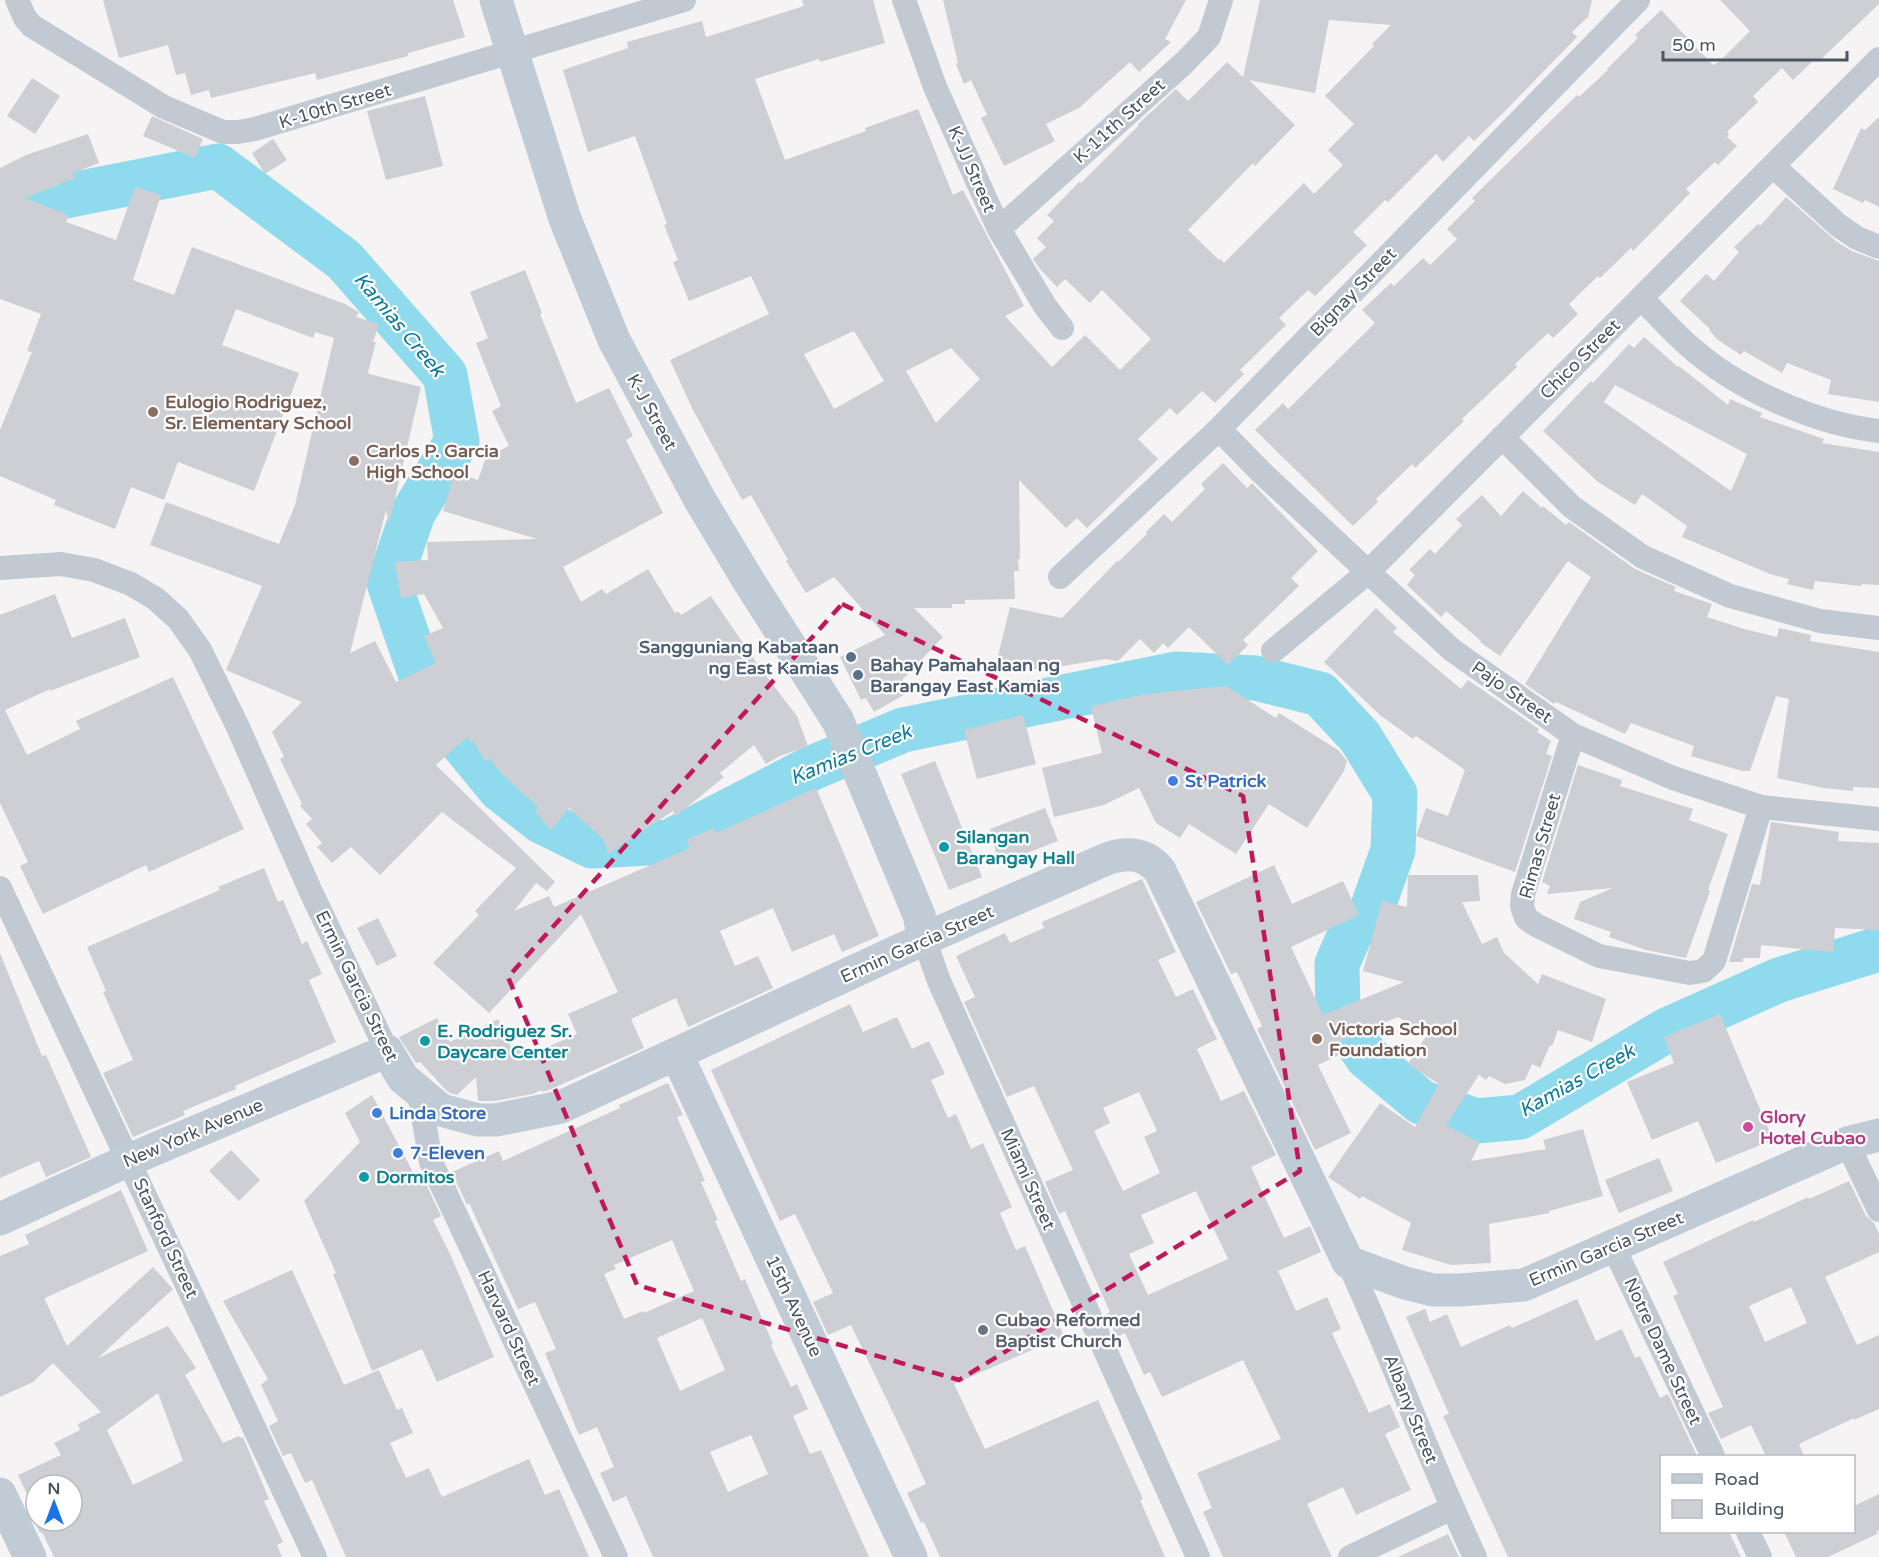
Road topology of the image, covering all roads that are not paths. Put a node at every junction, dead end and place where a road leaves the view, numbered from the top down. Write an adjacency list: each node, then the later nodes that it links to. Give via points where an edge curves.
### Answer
1 (15, 0): 7 (street); 8 (street, K-10th Street, via 32,26 164,107 223,132 255,129)
2 (496, 0): 8 (street, K-J Street)
3 (684, 0): 8 (street, K-10th Street)
4 (904, 0): 11 (street, K-JJ Street, via 935,87)
5 (1221, 0): 11 (street, K-11th Street, via 1209,37 1184,63)
6 (1633, 2): 15 (street, Bignay Street)
7 (0, 4)
8 (513, 52): 24 (street, K-J Street, via 565,219 614,340 700,500 838,721)
9 (1875, 65): 10 (street, Chico Street)
10 (1773, 165): 12 (street, via 1838,225); 13 (street, Chico Street)
11 (999, 229): 14 (street, K-JJ Street)
12 (1879, 247)
13 (1641, 298): 16 (street, via 1690,347 1743,385 1804,413); 17 (street, Chico Street)
14 (1062, 328)
15 (1219, 429): 19 (street, Pajo Street); 20 (street, Bignay Street)
16 (1879, 431)
17 (1502, 437): 19 (street, Chico Street); 21 (street, via 1572,507 1643,557 1730,596 1820,621)
18 (0, 567): 29 (street, Ermin Garcia Street, via 61,564 94,570 131,584 156,599 178,620 200,650 237,725)
19 (1368, 572): 22 (street, Chico Street); 23 (street, Pajo Street, via 1452,650)
20 (1060, 577)
21 (1879, 628)
22 (1273, 651)
23 (1573, 735): 25 (street, Pajo Street, via 1673,778); 25 (street, Rimas Street, via 1522,906 1526,918 1536,925 1599,956 1690,973 1709,966 1714,961)
24 (871, 795): 28 (street, Miami Street, via 919,915)
25 (1761, 807): 26 (street, Pajo Street)
26 (1879, 819)
27 (0, 888): 34 (street, Stanford Street)
28 (924, 939): 30 (street, Ermin Garcia Street); 38 (street, Ermin Garcia Street, via 1108,858 1125,854 1152,861); 47 (street, Miami Street, via 944,992)
29 (387, 1051): 31 (street, Ermin Garcia Street, via 403,1078); 34 (street, New York Avenue)
30 (676, 1055): 31 (street, Ermin Garcia Street, via 561,1107 496,1120 478,1120 441,1110); 46 (street, 15th Avenue)
31 (419, 1094): 45 (street, Harvard Street, via 431,1162)
32 (1879, 1135): 33 (street, Ermin Garcia Street)
33 (1847, 1143): 35 (street); 37 (street, Ermin Garcia Street)
34 (129, 1160): 36 (street, New York Avenue); 44 (street, Stanford Street)
35 (1879, 1210)
36 (0, 1219)
37 (1613, 1246): 38 (street, Ermin Garcia Street, via 1524,1285 1460,1290 1424,1288); 39 (street, Notre Dame Street)
38 (1348, 1262): 41 (street, Albany Street)
39 (1713, 1455)
40 (0, 1494): 43 (street)
41 (1452, 1509): 48 (street); 49 (street, Albany Street)
42 (1748, 1533): 50 (street)
43 (30, 1557)
44 (315, 1557)
45 (616, 1557)
46 (911, 1557)
47 (1198, 1557)
48 (1350, 1557)
49 (1475, 1557)
50 (1760, 1557)

